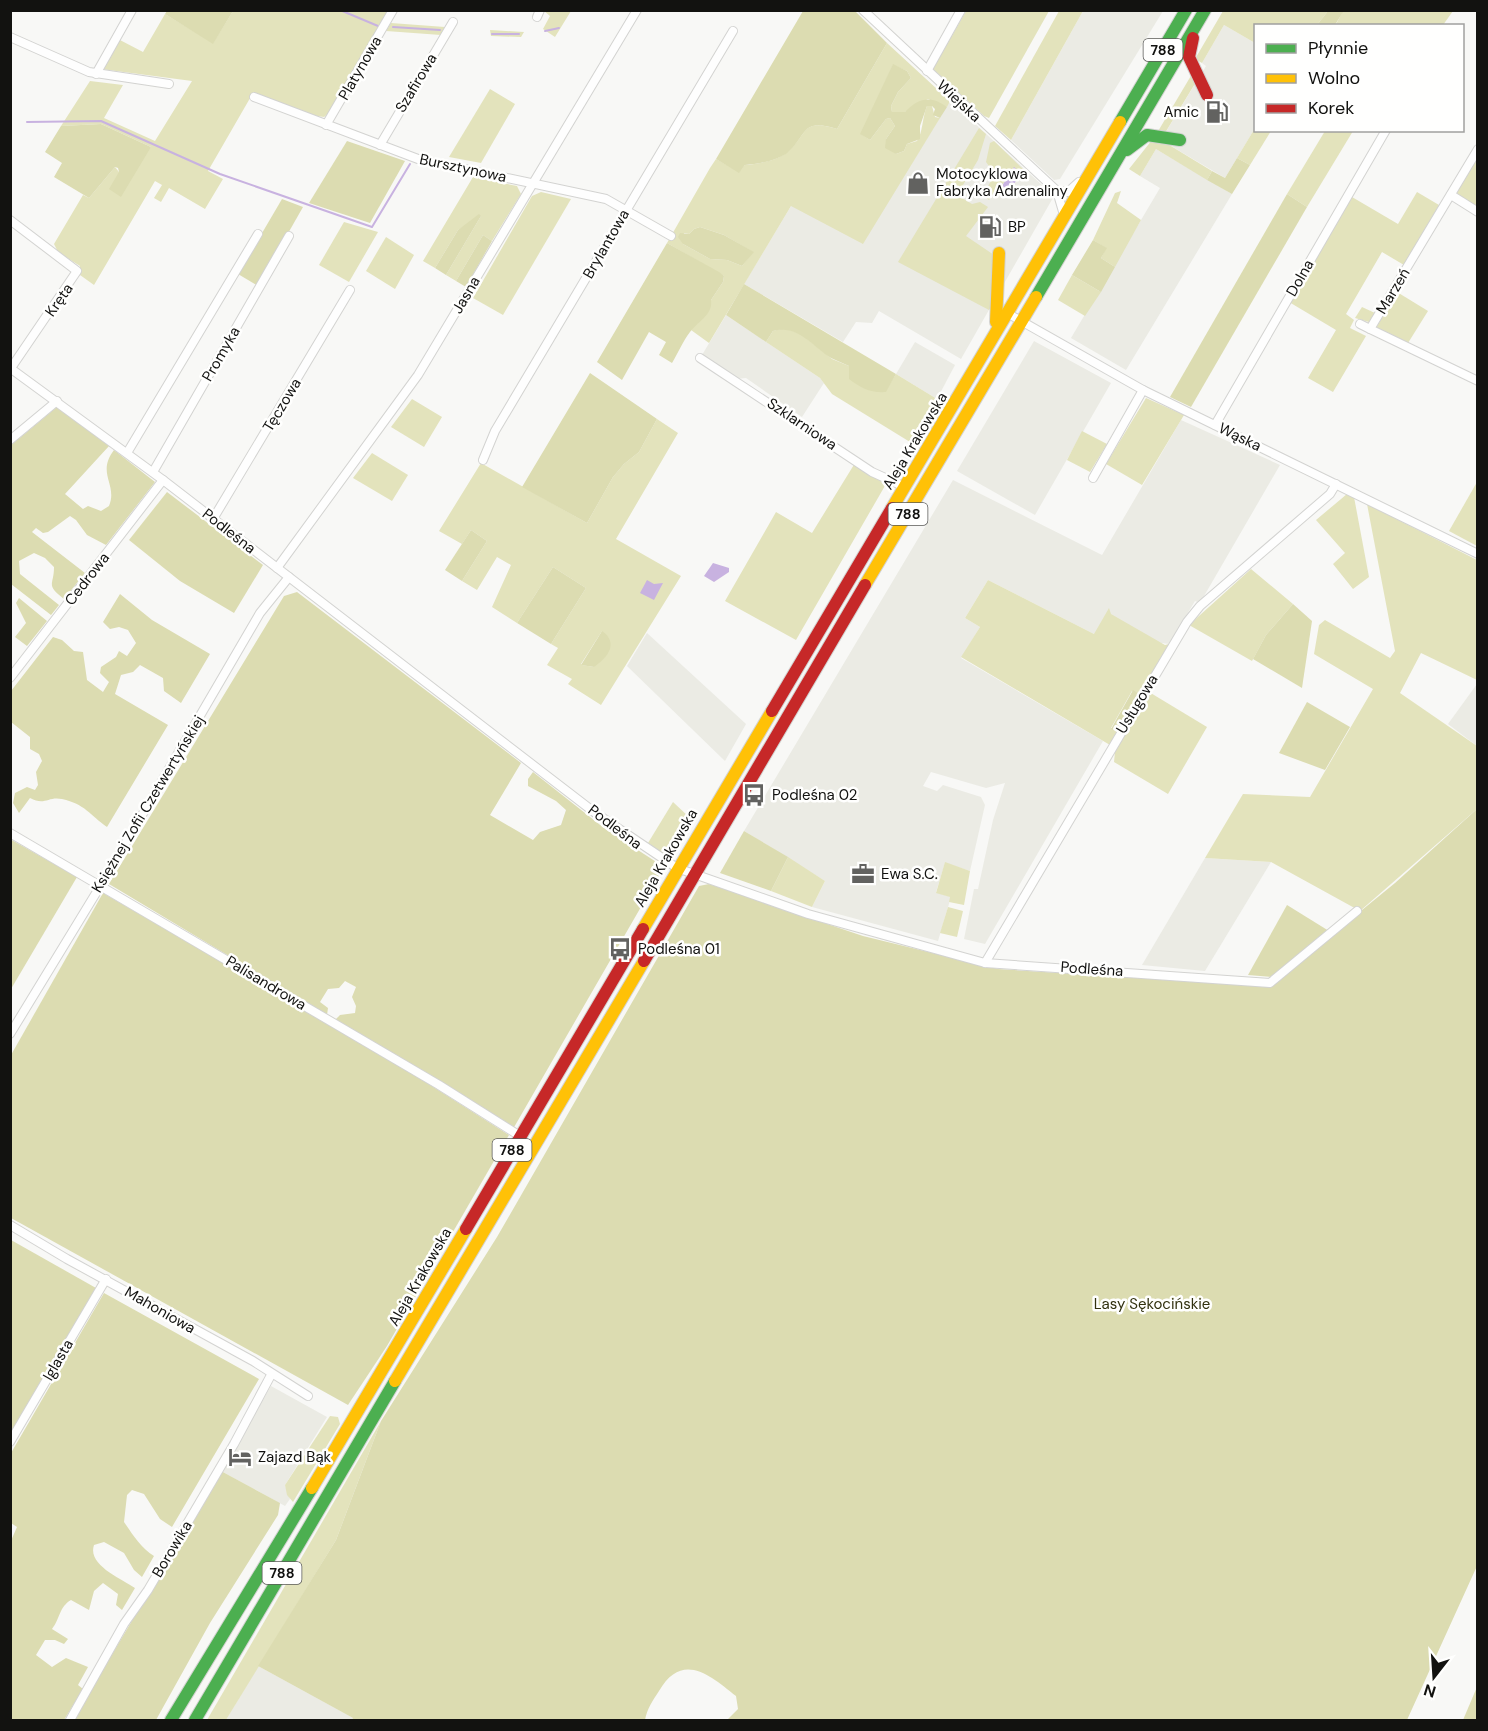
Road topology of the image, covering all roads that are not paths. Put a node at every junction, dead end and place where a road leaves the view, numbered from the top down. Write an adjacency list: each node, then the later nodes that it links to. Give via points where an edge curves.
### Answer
1 (132, 10): 13 (street)
2 (393, 10): 17 (street, Platynowa)
3 (637, 10): 24 (street, Jasna)
4 (863, 10): 12 (street, Wiejska)
5 (961, 10): 12 (street)
6 (1186, 10): 23 (main road, Aleja Krakowska / 788)
7 (1205, 10): 9 (main road, Aleja Krakowska / 788)
8 (453, 22): 20 (street, Szafirowa)
9 (1197, 24): 15 (main road, via 1189,57); 22 (main road, Aleja Krakowska / 788)
10 (733, 31): 27 (street, Brylantowa)
11 (10, 37): 13 (street)
12 (927, 71): 25 (street, Wiejska)
13 (96, 74): 14 (street)
14 (169, 84)
15 (1207, 95)
16 (254, 97): 17 (street, Bursztynowa)
17 (326, 125): 20 (street, Bursztynowa)
18 (1385, 132): 46 (street, Dolna)
19 (1180, 140): 22 (main road, via 1147,135)
20 (380, 145): 24 (street, Bursztynowa, via 425,161)
21 (1478, 149): 26 (street, Marzeń)
22 (1116, 161): 37 (main road, Aleja Krakowska / 788)
23 (1097, 162): 25 (street, via 1071,191); 29 (main road, Aleja Krakowska / 788)
24 (532, 183): 27 (street, Bursztynowa, via 606,199); 57 (street, Jasna, via 418,375)
25 (1057, 191): 29 (street, Wiejska)
26 (1451, 195): 28 (street); 39 (street, Marzeń)
27 (627, 209): 33 (street, Bursztynowa); 49 (street, Brylantowa, via 495,430)
28 (1478, 212)
29 (1065, 216): 36 (main road, Aleja Krakowska / 788)
30 (10, 220): 42 (street, Kręta, via 77,271)
31 (258, 234): 48 (street)
32 (289, 236): 50 (street, Promyka)
33 (671, 236)
34 (999, 253): 40 (main road, via 996,275 1001,305)
35 (350, 290): 55 (street, Tęczowa)
36 (1007, 313): 37 (street, Wąska); 40 (main road, Aleja Krakowska / 788)
37 (1021, 321): 44 (street, Wąska); 62 (main road, Aleja Krakowska / 788)
38 (1360, 324): 39 (street)
39 (1370, 329): 43 (street, Marzeń)
40 (990, 343): 54 (main road, Aleja Krakowska / 788)
41 (700, 358): 54 (street, Szklarniowa, via 873,472)
42 (11, 368): 45 (street, Podleśna)
43 (1478, 381)
44 (1143, 390): 46 (street, Wąska); 51 (street)
45 (57, 401): 47 (street); 48 (street, Podleśna)
46 (1215, 424): 53 (street, Wąska)
47 (10, 440)
48 (127, 453): 50 (street, Podleśna)
49 (483, 460)
50 (153, 472): 52 (street, Podleśna)
51 (1093, 478)
52 (163, 480): 55 (street, Podleśna); 59 (street, Cedrowa)
53 (1336, 484): 56 (street, Wąska); 65 (street, Usługowa, via 1330,494 1186,622)
54 (905, 487): 61 (main road, Aleja Krakowska / 788)
55 (213, 519): 57 (street, Podleśna)
56 (1478, 554)
57 (277, 568): 58 (street, Podleśna)
58 (289, 577): 61 (street, Podleśna, via 594,812); 63 (street, Księżnej Zofii Czetwertyńskiej, via 260,613)
59 (10, 678)
60 (10, 833): 63 (street, Palisandrowa)
61 (677, 868): 62 (street, Podleśna); 67 (main road, Aleja Krakowska / 788)
62 (696, 874): 65 (street, Podleśna, via 808,914); 75 (main road, Aleja Krakowska / 788)
63 (100, 886): 66 (street, Księżnej Zofii Czetwertyńskiej); 67 (street, Palisandrowa)
64 (1357, 911): 65 (street, Podleśna, via 1270,983)
65 (985, 963)
66 (10, 1034)
67 (520, 1136): 74 (main road, Aleja Krakowska / 788)
68 (10, 1225): 69 (street, Mahoniowa)
69 (106, 1279): 70 (street, Mahoniowa); 72 (street, Iglasta)
70 (271, 1375): 71 (street, Mahoniowa); 73 (street, Borowika)
71 (308, 1396)
72 (10, 1442)
73 (70, 1720)
74 (171, 1720)
75 (195, 1720)

